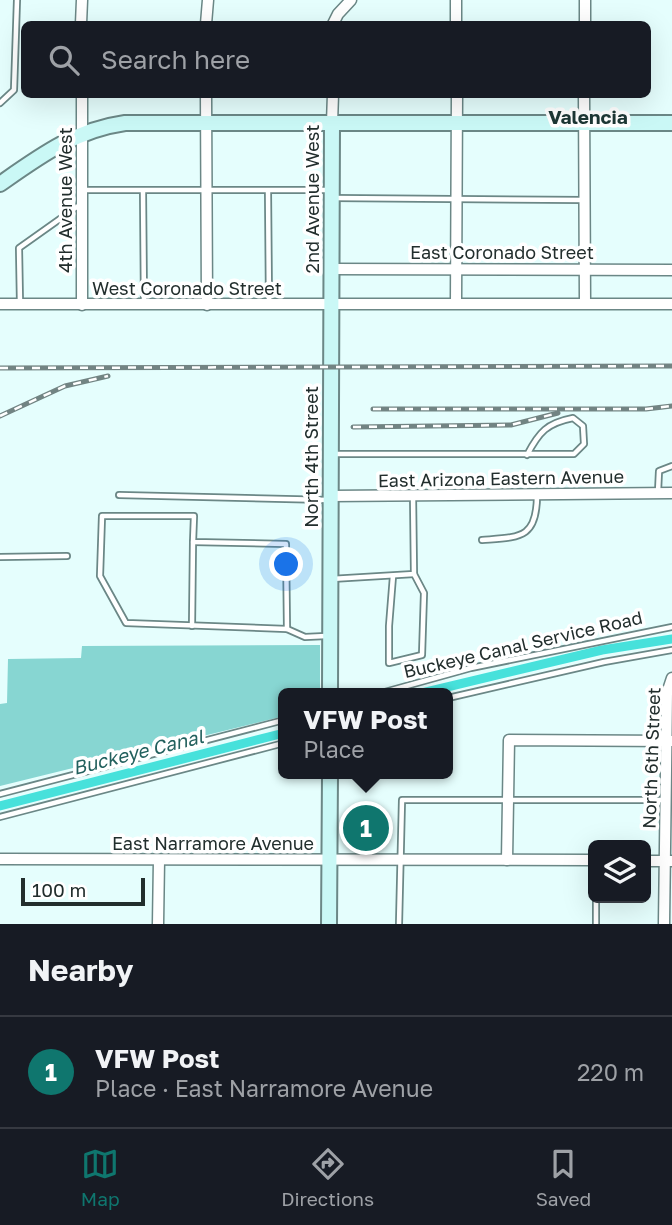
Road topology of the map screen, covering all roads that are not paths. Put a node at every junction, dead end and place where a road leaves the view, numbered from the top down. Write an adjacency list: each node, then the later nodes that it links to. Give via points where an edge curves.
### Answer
1 (17, 0): 17 (lane, via 14,90)
2 (82, 0): 7 (street)
3 (208, 0): 8 (street)
4 (351, 0): 9 (street)
5 (456, 0): 10 (street)
6 (585, 0): 11 (street)
7 (81, 21)
8 (206, 21)
9 (334, 21)
10 (456, 21)
11 (585, 21)
12 (82, 98): 23 (street, 4th Avenue West)
13 (206, 98): 19 (street)
14 (333, 98): 20 (street, 2nd Avenue West)
15 (457, 98): 21 (street)
16 (584, 98): 18 (street)
17 (0, 103)
18 (583, 122): 21 (street); 22 (street); 31 (street)
19 (206, 123): 20 (street); 23 (street, via 125,123); 28 (street)
20 (332, 123): 21 (street); 29 (street, 2nd Avenue West)
21 (457, 123): 30 (street)
22 (672, 123)
23 (82, 132): 24 (street, via 53,146); 25 (street, 4th Avenue West)
24 (0, 184)
25 (82, 190): 27 (lane); 32 (street, 4th Avenue West)
26 (268, 191): 28 (lane); 29 (lane); 40 (lane)
27 (143, 192): 28 (lane); 45 (lane)
28 (206, 192): 46 (street)
29 (332, 194): 30 (lane); 33 (street, 2nd Avenue West)
30 (457, 199): 31 (lane); 35 (street)
31 (585, 200): 34 (street)
32 (82, 203): 43 (lane, via 19,248); 44 (street, 4th Avenue West)
33 (331, 268): 35 (street, East Coronado Street); 41 (street, 2nd Avenue West)
34 (586, 268): 35 (street, East Coronado Street); 36 (street, East Coronado Street); 37 (street)
35 (457, 269): 38 (street)
36 (672, 270)
37 (585, 302): 38 (street, West Coronado Street); 42 (street)
38 (456, 303): 41 (street, West Coronado Street)
39 (0, 304): 43 (street, West Coronado Street)
40 (269, 304): 41 (street, West Coronado Street); 46 (street, West Coronado Street)
41 (332, 304): 47 (street, North 4th Street)
42 (672, 304)
43 (20, 305): 44 (street, West Coronado Street)
44 (82, 305): 45 (street, West Coronado Street)
45 (144, 305): 46 (street, West Coronado Street)
46 (207, 305)
47 (331, 454): 48 (lane); 55 (street, North 4th Street)
48 (527, 455): 48 (lane, via 574,454 584,444 583,426 573,418 552,422 538,434)
49 (672, 466): 50 (lane, via 659,471)
50 (658, 493): 51 (street, East Arizona Eastern Avenue); 52 (street, East Arizona Eastern Avenue)
51 (672, 493)
52 (537, 494): 54 (street, East Arizona Eastern Avenue); 56 (lane, via 531,528 514,537)
53 (119, 495): 55 (lane)
54 (413, 495): 55 (street, East Arizona Eastern Avenue); 60 (lane)
55 (331, 498): 62 (street, North 4th Street)
56 (482, 540)
57 (193, 542): 63 (lane); 63 (lane, via 194,516 102,516 100,576 126,623); 65 (lane, via 286,544)
58 (67, 556): 59 (lane)
59 (0, 557)
60 (414, 574): 61 (lane); 61 (lane, via 424,593 422,655 389,663)
61 (393, 576): 62 (lane)
62 (331, 579): 66 (street, North 4th Street)
63 (192, 626): 65 (lane)
64 (672, 626): 70 (lane, Buckeye Canal Service Road, via 471,668)
65 (287, 629): 66 (lane, via 305,637)
66 (330, 636): 69 (street, North 4th Street)
67 (672, 650): 71 (lane, Buckeye Canal Service Road)
68 (672, 678): 73 (street, North 6th Street, via 667,693)
69 (330, 688)
70 (399, 688)
71 (453, 697)
72 (278, 722): 76 (lane)
73 (669, 741): 77 (street, via 509,740); 78 (street, North 6th Street)
74 (278, 745): 79 (lane)
75 (330, 779): 81 (street)
76 (0, 794)
77 (508, 799): 78 (lane); 82 (lane, via 402,800); 84 (street)
78 (665, 800): 86 (street, North 6th Street)
79 (0, 817)
80 (0, 859): 83 (street, East Narramore Avenue)
81 (330, 859): 82 (street, East Narramore Avenue); 83 (street, East Narramore Avenue); 89 (street)
82 (400, 859): 84 (street, East Narramore Avenue); 90 (lane)
83 (159, 860): 88 (street)
84 (507, 860): 85 (street, East Narramore Avenue)
85 (588, 860)
86 (668, 861): 92 (street, North 6th Street)
87 (596, 903): 91 (lane)
88 (158, 924)
89 (330, 924)
90 (399, 924)
91 (596, 924)
92 (664, 924)

